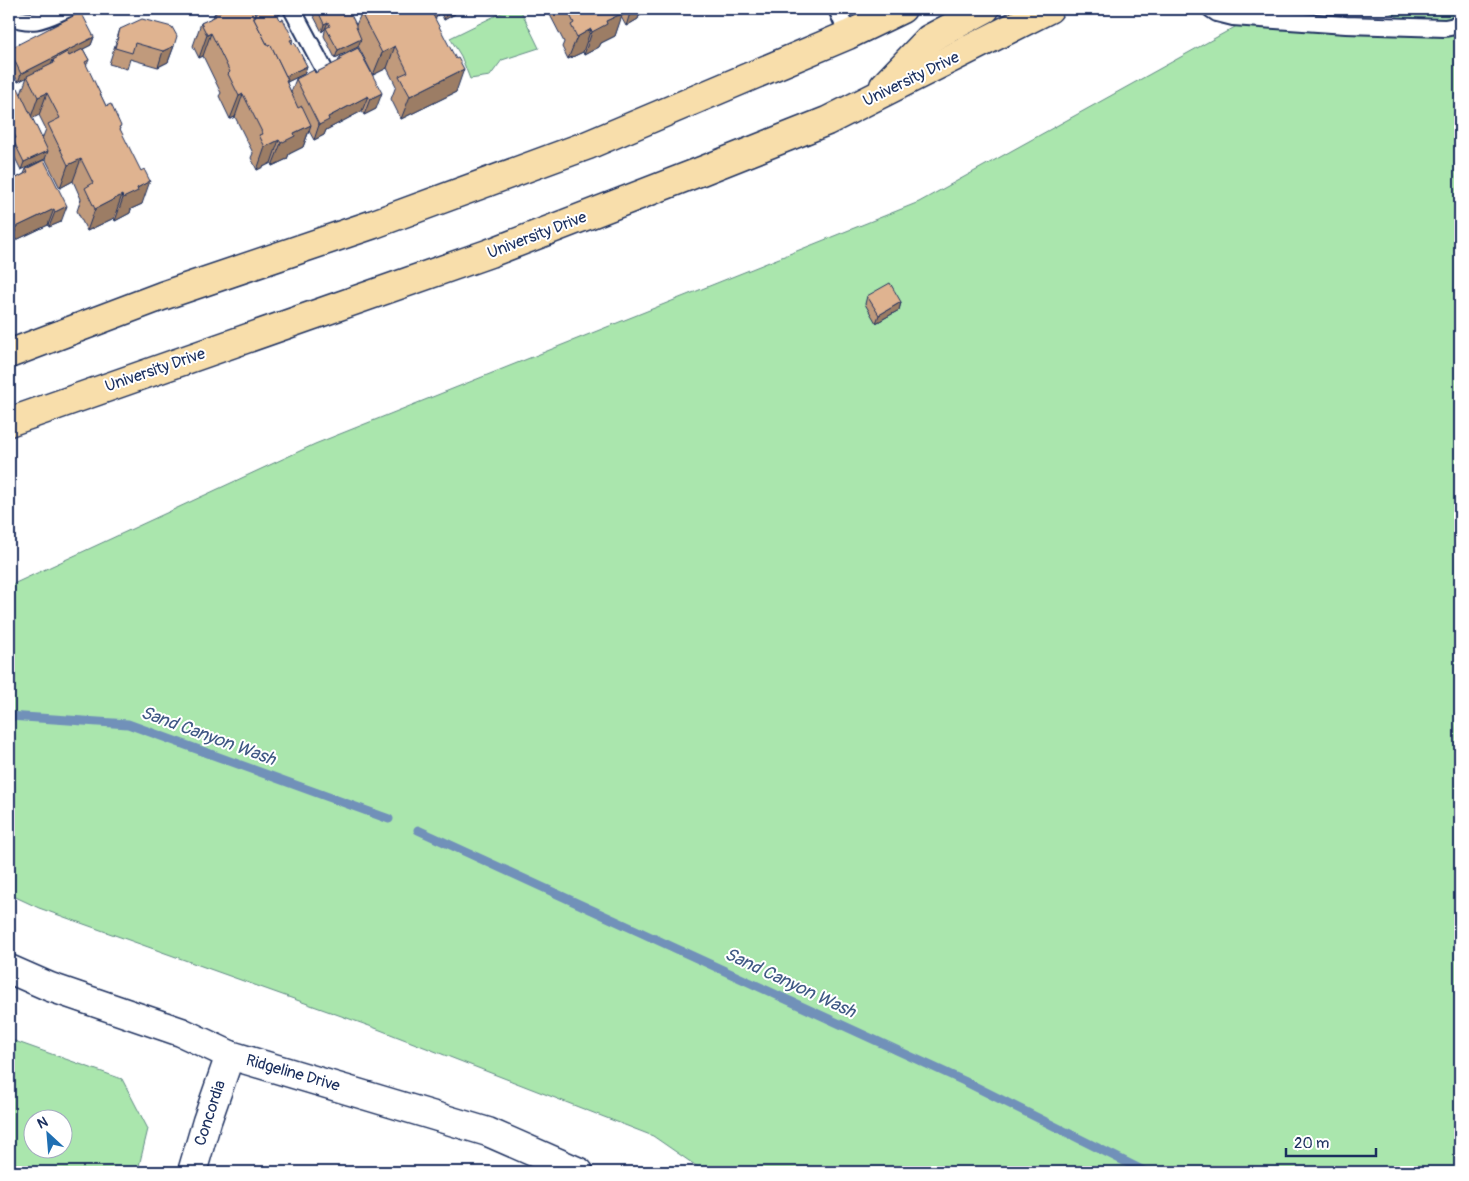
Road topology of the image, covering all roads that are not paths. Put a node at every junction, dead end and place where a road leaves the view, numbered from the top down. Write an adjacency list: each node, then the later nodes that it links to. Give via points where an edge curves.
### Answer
1 (67, 9): 8 (lane, via 38,21 22,21)
2 (292, 9): 11 (lane)
3 (837, 9): 10 (lane)
4 (902, 9): 10 (main road)
5 (985, 9): 12 (main road, via 929,39)
6 (1049, 9): 12 (main road, University Drive)
7 (1211, 9): 9 (lane, via 1233,17 1346,26 1445,28)
8 (9, 16)
9 (1460, 23)
10 (848, 35): 13 (main road, via 588,145 374,224 162,296)
11 (326, 71)
12 (873, 98): 14 (main road, University Drive, via 827,121 490,253)
13 (9, 354)
14 (9, 422)
15 (9, 969): 16 (street, Ridgeline Drive, via 50,987 181,1032)
16 (230, 1055): 17 (street, Concordia); 18 (street, Ridgeline Drive, via 488,1132)
17 (192, 1172)
18 (579, 1172)

